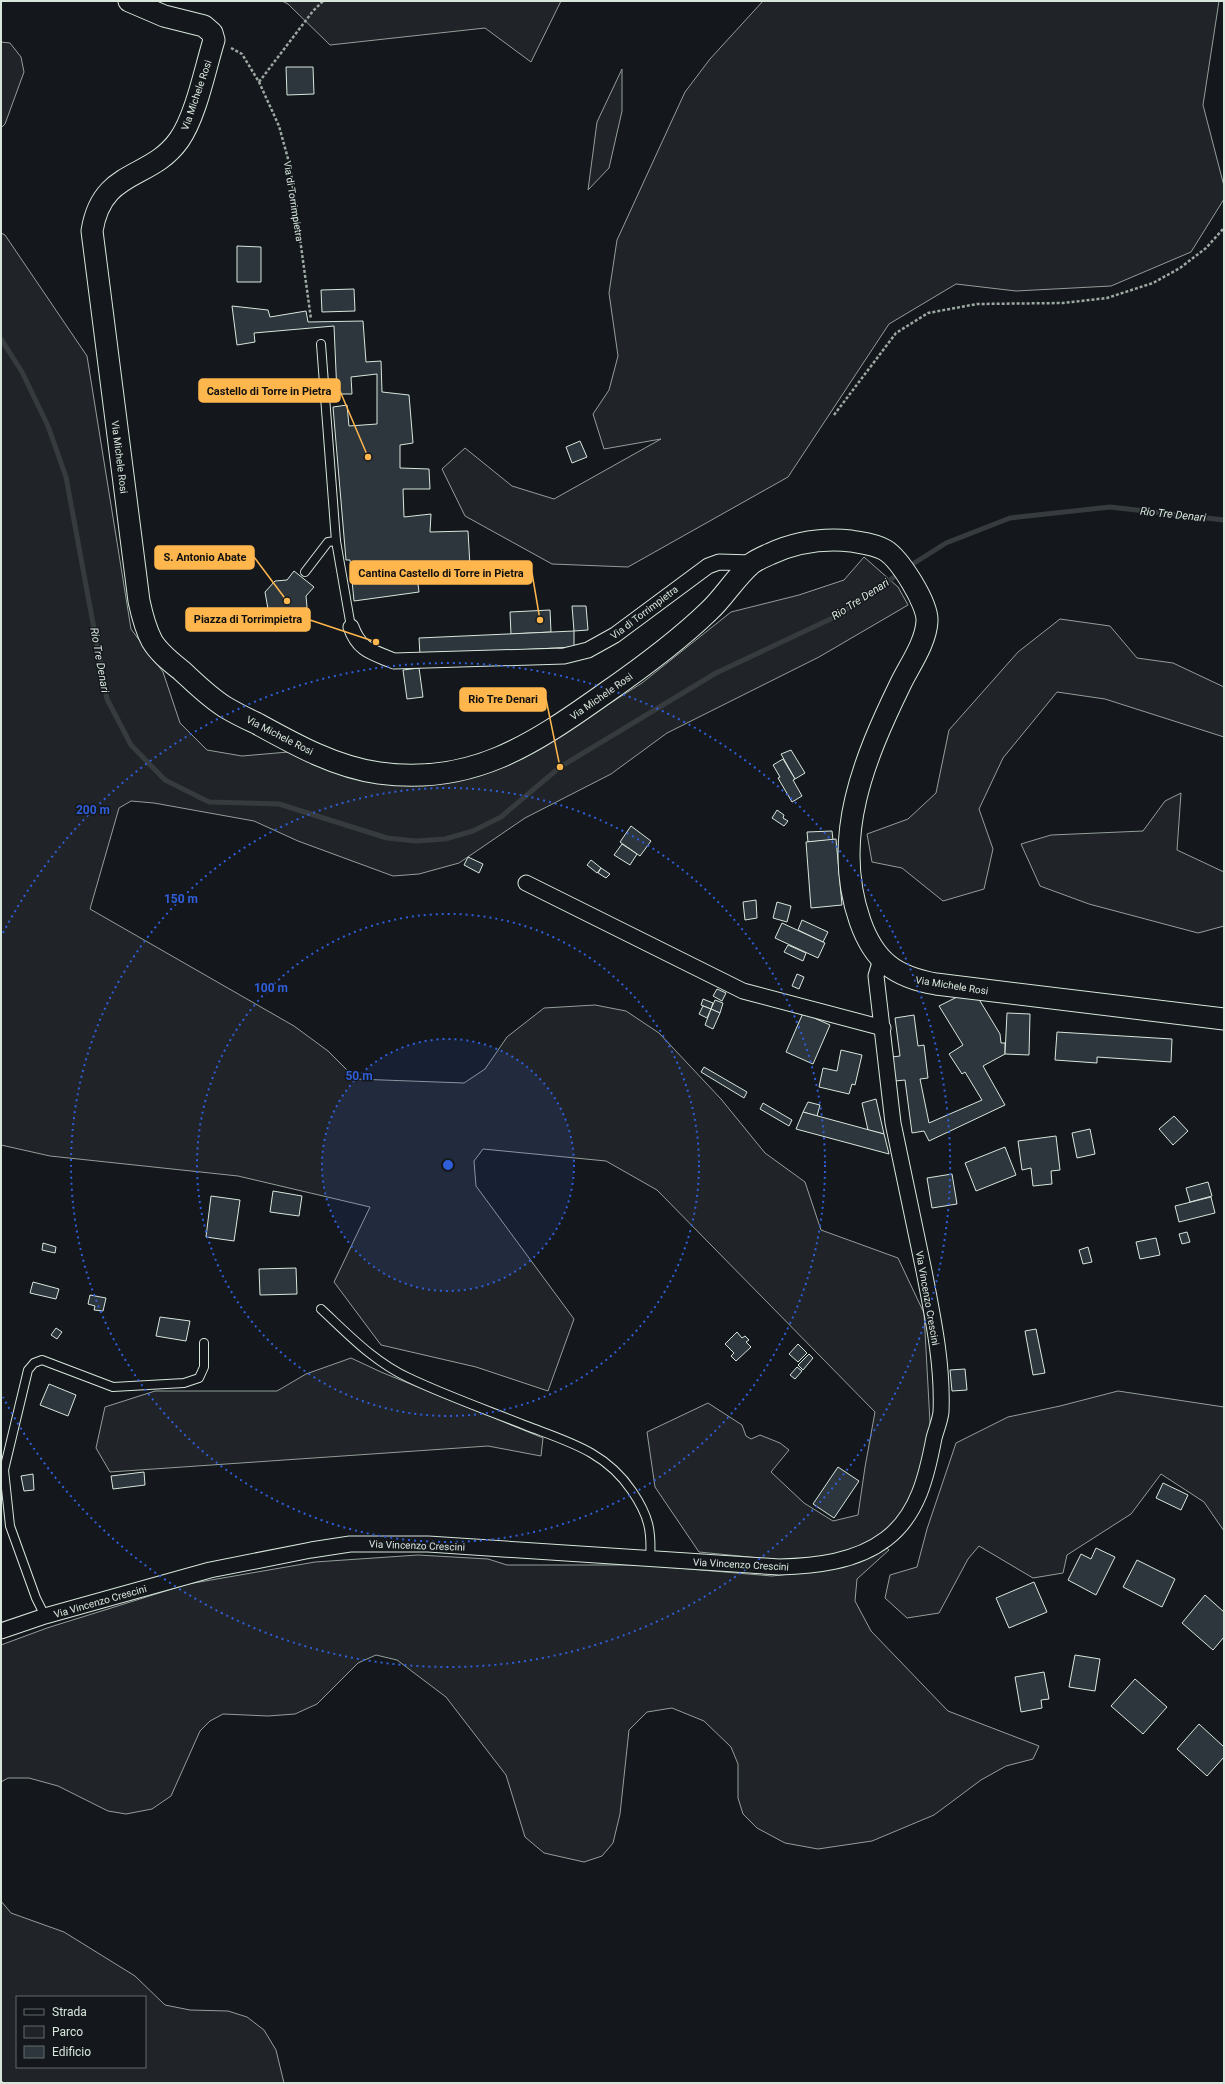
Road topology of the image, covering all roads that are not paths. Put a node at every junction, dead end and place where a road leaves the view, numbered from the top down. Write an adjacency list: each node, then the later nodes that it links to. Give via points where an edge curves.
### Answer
1 (129, 1): 4 (street, Via Michele Rosi, via 164,16 204,26 212,33 214,40 191,117 182,135 165,155 123,179 111,189 97,212 92,231 139,601 148,632 162,653 222,705 291,742 340,764 378,773 423,775 456,772 520,749 557,727 633,674 717,604)
2 (321, 344): 3 (lane)
3 (336, 540): 5 (lane, via 328,542); 6 (lane)
4 (752, 563): 6 (street, Via di Torrimpietra, via 719,562 702,568 615,635 588,650 564,656 394,661 359,645); 8 (street, Via Michele Rosi, via 795,545 828,539 877,546 891,554 898,562 923,604 927,620 923,636 864,764 852,818 850,864 854,900 864,931)
5 (305, 572)
6 (351, 627)
7 (526, 883): 10 (street, via 743,991)
8 (881, 959): 9 (street, Via Michele Rosi, via 901,975 936,984); 10 (street, Via Vincenzo Crescini, via 876,976)
9 (1224, 1019)
10 (883, 1028): 13 (street, Via Vincenzo Crescini, via 893,1123 933,1320 939,1362 941,1414 932,1457 918,1497 905,1521 887,1538 868,1550 837,1560 815,1565 779,1567)
11 (321, 1309): 13 (lane, via 371,1354 396,1372 582,1447 605,1461 625,1480 649,1519)
12 (204, 1343): 14 (lane, via 204,1367 199,1378 184,1383 113,1387 42,1360 34,1363 28,1370 4,1470 10,1526)
13 (650, 1560): 14 (street, Via Vincenzo Crescini, via 428,1544 350,1544 210,1570)
14 (45, 1616): 15 (street, Via Vincenzo Crescini)
15 (1, 1631)

